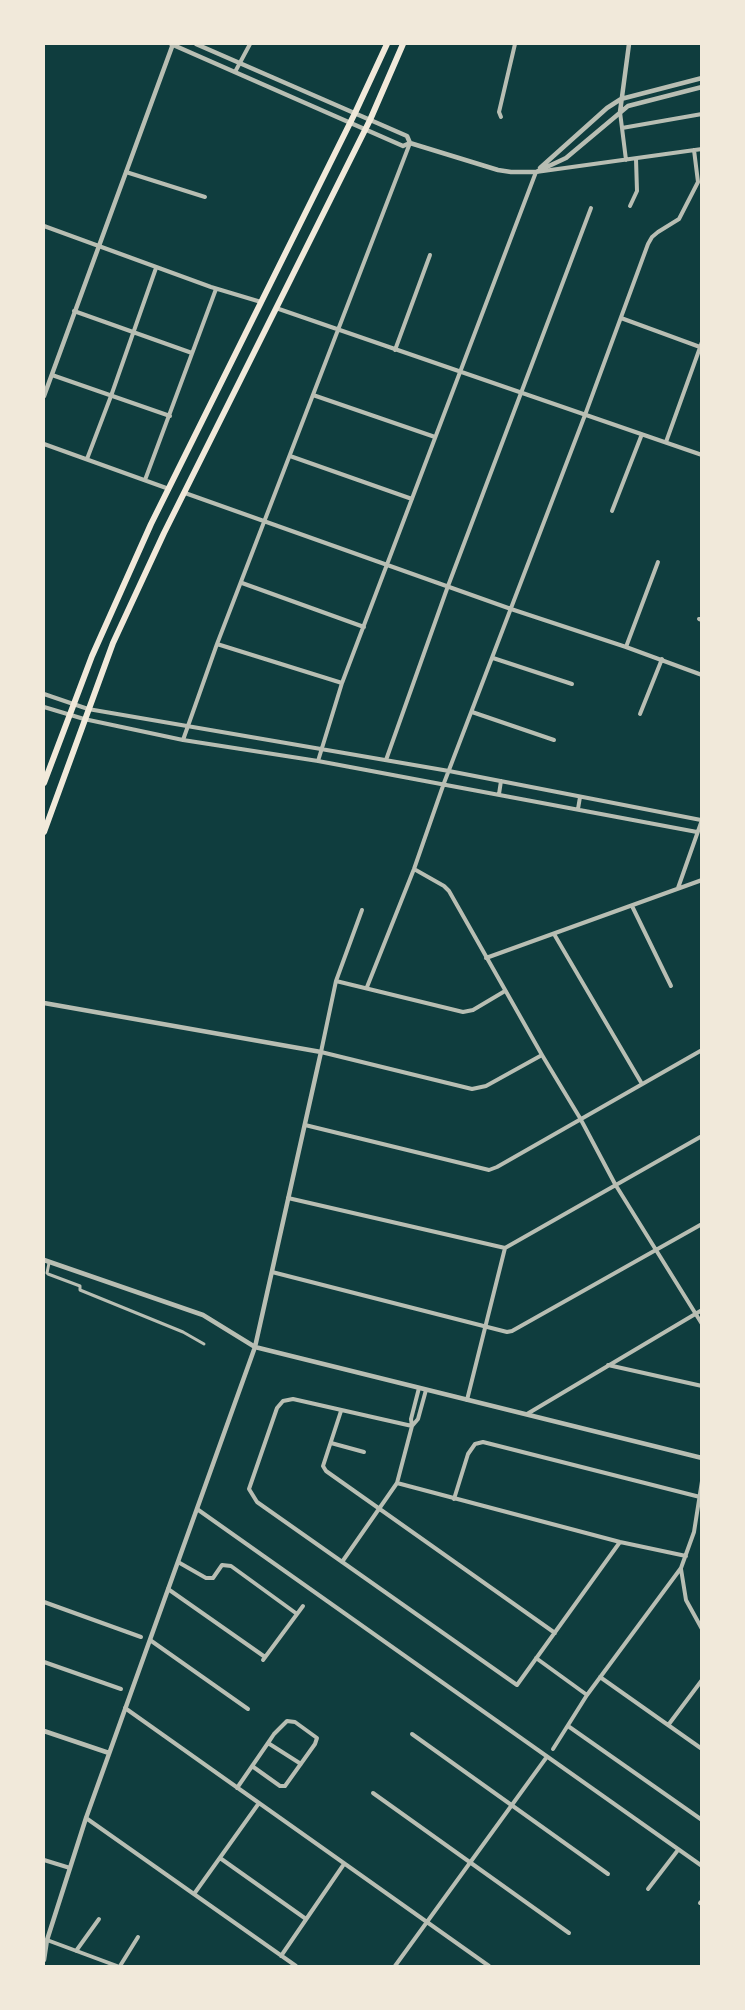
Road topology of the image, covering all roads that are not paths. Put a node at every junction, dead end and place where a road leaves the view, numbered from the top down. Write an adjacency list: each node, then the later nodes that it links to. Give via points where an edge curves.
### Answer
1 (173, 44): 9 (street); 26 (street)
2 (196, 44): 8 (street)
3 (250, 44): 8 (street)
4 (387, 44): 14 (main road)
5 (403, 44): 17 (main road)
6 (515, 44): 16 (street)
7 (629, 44): 12 (street)
8 (240, 63): 9 (street); 14 (street)
9 (235, 72): 18 (street)
10 (702, 78): 12 (street)
11 (702, 87): 13 (street, via 639,102)
12 (621, 99): 13 (street); 27 (street)
13 (620, 112): 19 (street); 27 (street, via 566,158)
14 (355, 113): 17 (street); 18 (main road)
15 (702, 114): 19 (street)
16 (501, 117)
17 (369, 120): 20 (main road); 21 (street, via 407,136)
18 (350, 123): 20 (street); 36 (main road)
19 (622, 128): 25 (street)
20 (365, 129): 21 (street, via 403,146); 37 (main road)
21 (410, 143): 27 (street, via 498,170); 40 (street)
22 (702, 149): 23 (street)
23 (694, 150): 24 (street); 39 (street, via 696,187 679,219 652,237)
24 (636, 159): 25 (street); 29 (street, via 637,191)
25 (626, 160): 27 (street)
26 (126, 172): 28 (street); 32 (street)
27 (536, 172): 45 (street)
28 (205, 197)
29 (630, 206)
30 (591, 208): 47 (street)
31 (44, 226): 32 (street)
32 (99, 246): 34 (street); 38 (street)
33 (430, 255): 43 (street)
34 (156, 268): 35 (street); 41 (street)
35 (216, 289): 36 (street); 44 (street)
36 (261, 302): 61 (main road)
37 (276, 308): 40 (street); 62 (main road)
38 (74, 311): 41 (street); 46 (street)
39 (621, 318): 42 (street); 51 (street)
40 (338, 330): 43 (street); 48 (street)
41 (133, 332): 44 (street); 50 (street)
42 (701, 345): 55 (street)
43 (395, 350): 45 (street)
44 (192, 353): 52 (street)
45 (460, 372): 47 (street); 54 (street)
46 (52, 375): 49 (street); 50 (street)
47 (520, 393): 51 (street); 69 (street)
48 (313, 395): 54 (street); 58 (street)
49 (44, 396)
50 (111, 396): 52 (street); 59 (street)
51 (585, 415): 53 (street); 70 (street)
52 (170, 416): 60 (street)
53 (642, 434): 55 (street); 64 (street)
54 (435, 437): 63 (street)
55 (666, 442): 57 (street)
56 (44, 444): 59 (street)
57 (702, 455)
58 (290, 456): 63 (street); 65 (street)
59 (87, 459): 60 (street)
60 (145, 480): 61 (street)
61 (169, 489): 80 (main road)
62 (185, 493): 65 (street); 82 (main road, via 114,643)
63 (412, 499): 67 (street)
64 (612, 511)
65 (265, 521): 67 (street); 68 (street)
66 (658, 562): 73 (street)
67 (387, 564): 69 (street); 71 (street)
68 (242, 583): 71 (street); 72 (street)
69 (448, 586): 70 (street); 92 (street)
70 (511, 609): 73 (street); 74 (street)
71 (364, 627): 77 (street)
72 (217, 644): 77 (street); 87 (street)
73 (626, 646): 75 (street)
74 (493, 658): 78 (street); 83 (street)
75 (662, 659): 76 (street); 84 (street)
76 (702, 675)
77 (342, 683): 90 (street)
78 (572, 684)
79 (44, 694): 80 (street)
80 (72, 704): 82 (street); 85 (main road)
81 (44, 707): 85 (street)
82 (88, 709): 86 (main road); 87 (street)
83 (472, 712): 89 (street); 93 (street)
84 (640, 714)
85 (68, 715): 86 (street); 95 (main road)
86 (84, 719): 88 (street); 101 (main road)
87 (188, 726): 88 (street); 90 (street)
88 (183, 740): 91 (street)
89 (554, 740)
90 (322, 748): 91 (street); 92 (street)
91 (318, 760): 96 (street)
92 (386, 760): 93 (street)
93 (449, 771): 94 (street); 96 (street)
94 (501, 781): 97 (street); 98 (street)
95 (44, 783)
96 (444, 783): 97 (street); 103 (street)
97 (499, 794): 99 (street)
98 (580, 796): 99 (street); 100 (street)
99 (578, 809): 102 (street)
100 (701, 820): 102 (street)
101 (44, 831)
102 (697, 832): 105 (street)
103 (414, 869): 109 (street, via 449,891); 112 (street)
104 (702, 880): 105 (street)
105 (678, 889): 106 (street)
106 (632, 906): 108 (street); 111 (street)
107 (362, 910): 110 (street)
108 (554, 934): 109 (street); 118 (street)
109 (486, 958): 113 (street)
110 (336, 981): 112 (street); 116 (street)
111 (671, 986)
112 (367, 987): 113 (street, via 463,1012)
113 (505, 991): 117 (street)
114 (44, 1003): 116 (street)
115 (702, 1050): 118 (street)
116 (321, 1052): 117 (street, via 472,1089 486,1086); 120 (street)
117 (542, 1055): 119 (street)
118 (642, 1084): 119 (street)
119 (580, 1118): 120 (street, via 489,1170); 122 (street)
120 (304, 1125): 123 (street)
121 (702, 1136): 122 (street)
122 (615, 1184): 125 (street); 126 (street)
123 (287, 1198): 125 (street); 129 (street)
124 (702, 1224): 126 (street)
125 (505, 1248): 133 (street)
126 (655, 1251): 131 (street); 133 (street, via 512,1331)
127 (44, 1260): 128 (street)
128 (50, 1263): 134 (street, via 47,1274); 135 (street, via 203,1315)
129 (271, 1271): 133 (street); 135 (street)
130 (702, 1310): 131 (street)
131 (695, 1314): 132 (street); 136 (street)
132 (702, 1324)
133 (485, 1327): 140 (street)
134 (204, 1344)
135 (255, 1347): 138 (street); 151 (street)
136 (607, 1365): 137 (street); 142 (street)
137 (702, 1386)
138 (419, 1388): 139 (street); 143 (street)
139 (426, 1390): 140 (street); 143 (street, via 418,1419)
140 (466, 1400): 142 (street)
141 (341, 1411): 143 (street); 144 (street); 158 (street, via 293,1399 283,1401 277,1408 249,1489 257,1502)
142 (525, 1415): 146 (street)
143 (412, 1426): 148 (street)
144 (331, 1443): 145 (street); 152 (street, via 324,1469)
145 (364, 1452)
146 (702, 1458)
147 (702, 1481): 149 (street)
148 (397, 1483): 150 (street); 152 (street)
149 (701, 1496): 150 (street, via 483,1442 475,1444 468,1454); 153 (street)
150 (454, 1499): 155 (street)
151 (197, 1509): 157 (street); 184 (street)
152 (380, 1509): 158 (street); 165 (street)
153 (694, 1532): 154 (street); 156 (street)
154 (702, 1533)
155 (620, 1542): 156 (street); 165 (street)
156 (686, 1556): 159 (street)
157 (178, 1562): 160 (street); 163 (street, via 206,1578 213,1578 222,1565 231,1566)
158 (342, 1562): 168 (street, via 517,1686)
159 (681, 1568): 164 (street, via 686,1600); 170 (street)
160 (168, 1589): 163 (street, via 264,1659); 167 (street)
161 (44, 1602): 166 (street)
162 (303, 1606): 163 (street)
163 (297, 1614)
164 (702, 1629)
165 (555, 1633): 168 (street)
166 (141, 1637)
167 (149, 1640): 174 (street); 175 (street)
168 (536, 1658): 173 (street)
169 (44, 1662): 172 (street)
170 (600, 1677): 173 (street); 176 (street)
171 (702, 1680): 176 (street)
172 (121, 1689)
173 (586, 1695): 177 (street)
174 (125, 1708): 183 (street); 187 (street)
175 (248, 1709)
176 (669, 1724): 182 (street)
177 (568, 1726): 181 (street); 192 (street)
178 (44, 1731): 183 (street)
179 (412, 1734): 190 (street)
180 (268, 1743): 185 (street); 185 (street, via 287,1721 295,1722 317,1738); 186 (street)
181 (553, 1749)
182 (702, 1749)
183 (109, 1753): 191 (street)
184 (546, 1758): 190 (street); 193 (street)
185 (301, 1764): 186 (street, via 285,1786 279,1786)
186 (252, 1766): 187 (street)
187 (237, 1788): 189 (street)
188 (372, 1793): 196 (street)
189 (259, 1803): 194 (street); 197 (street)
190 (511, 1806): 196 (street); 200 (street)
191 (86, 1818): 199 (street); 202 (street)
192 (702, 1820)
193 (678, 1850): 198 (street); 201 (street)
194 (219, 1858): 202 (street); 204 (street)
195 (44, 1860): 199 (street)
196 (469, 1863): 205 (street); 206 (street)
197 (344, 1864): 204 (street); 205 (street)
198 (702, 1866)
199 (70, 1868): 208 (street)
200 (608, 1874)
201 (648, 1888)
202 (194, 1894): 210 (street)
203 (99, 1919): 209 (street)
204 (306, 1919): 210 (street)
205 (427, 1922): 214 (street); 215 (street)
206 (569, 1933)
207 (138, 1937): 212 (street)
208 (46, 1940): 209 (street); 211 (street)
209 (76, 1951): 212 (street)
210 (281, 1956): 213 (street)
211 (44, 1960)
212 (118, 1966)
213 (296, 1966)
214 (395, 1966)
215 (489, 1966)

